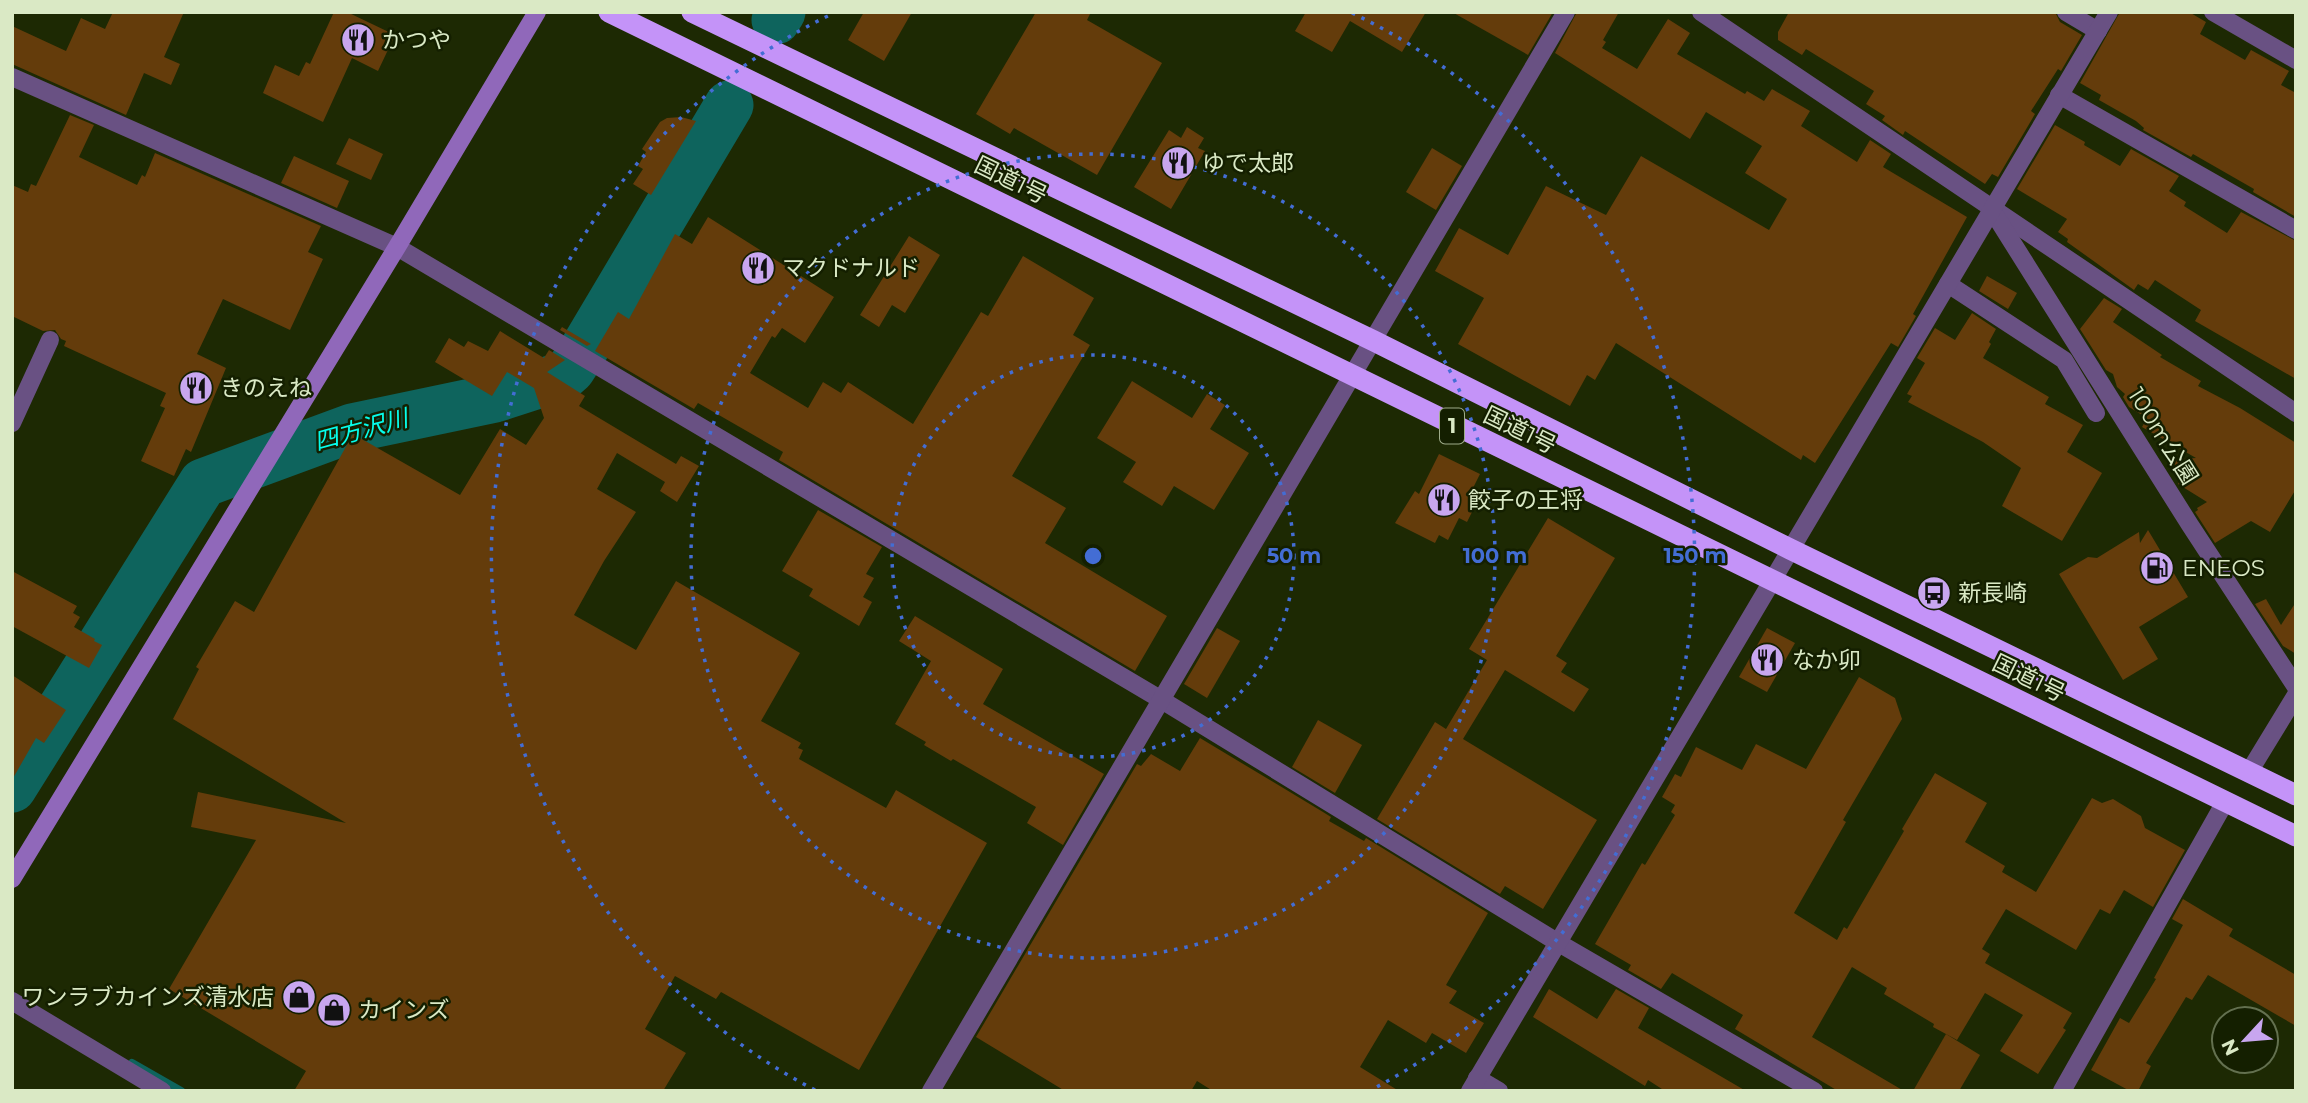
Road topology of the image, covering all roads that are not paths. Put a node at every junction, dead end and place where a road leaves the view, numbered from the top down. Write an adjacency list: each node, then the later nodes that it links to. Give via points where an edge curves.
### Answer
1 (537, 12): 15 (street)
2 (609, 12): 19 (highway, 国道1号 / 1)
3 (692, 12): 18 (highway, 国道1号 / 1)
4 (1566, 12): 18 (street)
5 (1701, 12): 13 (street)
6 (2066, 12): 9 (street)
7 (2109, 12): 9 (street)
8 (2213, 12): 10 (street)
9 (2098, 31): 12 (street)
10 (2296, 60)
11 (12, 76): 15 (street)
12 (2059, 95): 13 (street); 14 (street)
13 (1992, 209): 16 (street); 20 (street); 25 (street, 100m公園)
14 (2296, 230)
15 (397, 247): 27 (street); 32 (street)
16 (1948, 284): 21 (street, via 2064,360); 23 (street)
17 (50, 340): 22 (street)
18 (1374, 341): 19 (street); 23 (highway, 国道1号 / 1)
19 (1351, 377): 24 (highway, 国道1号 / 1); 27 (street)
20 (2296, 412)
21 (2096, 413)
22 (12, 423)
23 (1790, 549): 24 (street); 28 (highway, 国道1号 / 1)
24 (1771, 582): 30 (highway, 国道1号 / 1); 33 (street)
25 (2296, 687)
26 (2296, 695): 28 (street)
27 (1160, 699): 33 (street); 37 (street)
28 (2249, 772): 29 (highway, 国道1号 / 1)
29 (2296, 795)
30 (2225, 802): 31 (highway, 国道1号 / 1); 40 (street)
31 (2296, 836)
32 (12, 879)
33 (1557, 942): 35 (street); 39 (street)
34 (12, 1001): 36 (street)
35 (1473, 1084): 38 (street)
36 (162, 1091)
37 (931, 1091)
38 (1499, 1091)
39 (1814, 1091)
40 (2062, 1091)

